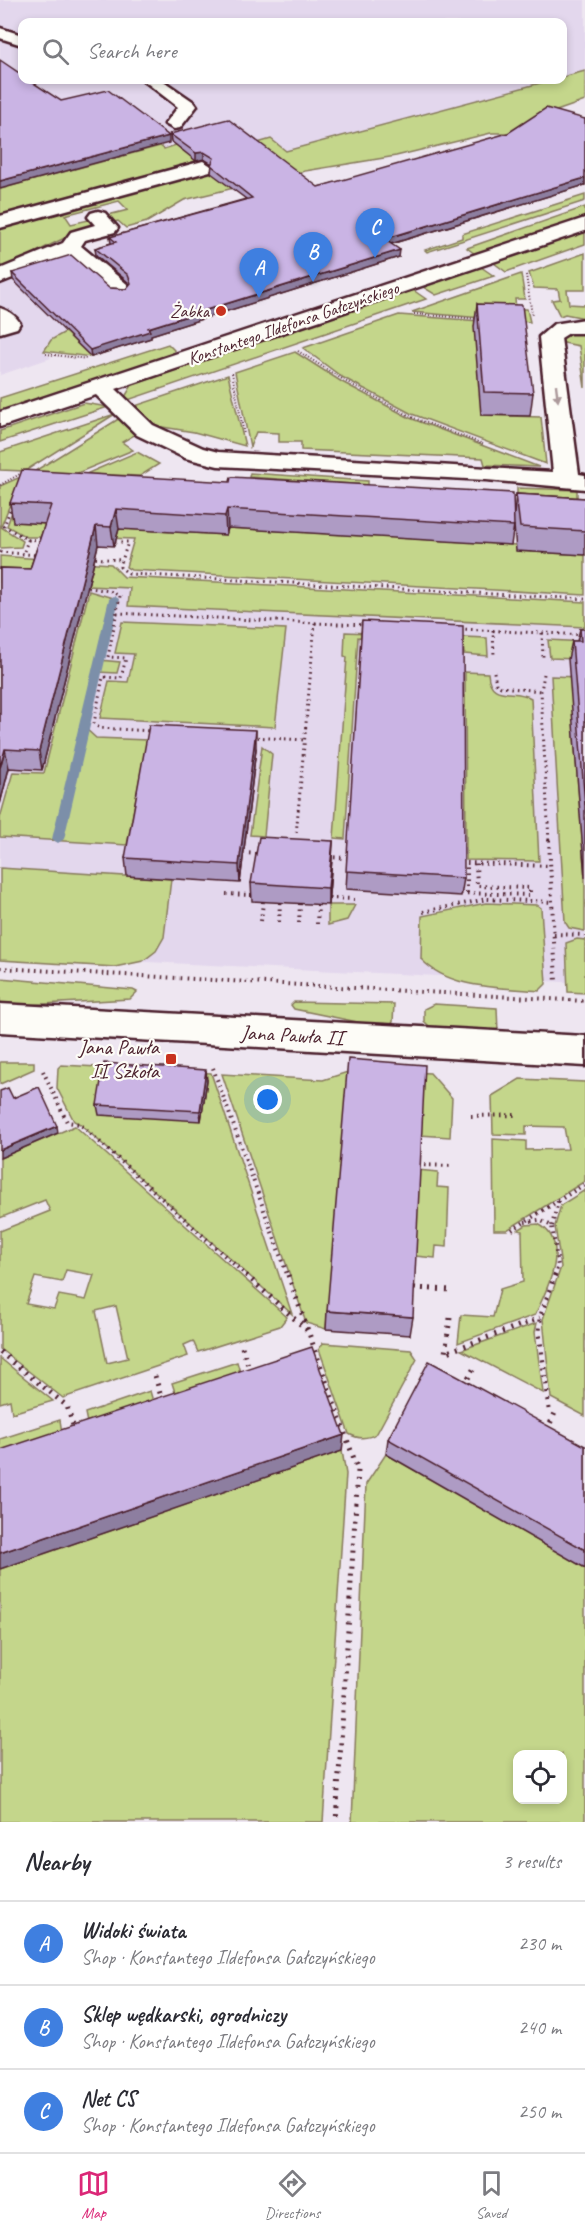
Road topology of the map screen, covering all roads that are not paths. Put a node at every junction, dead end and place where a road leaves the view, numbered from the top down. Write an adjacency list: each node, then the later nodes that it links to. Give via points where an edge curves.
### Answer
1 (0, 33): 2 (street)
2 (18, 39)
3 (18, 47): 4 (street)
4 (0, 50)
5 (157, 84): 6 (street, via 188,106)
6 (174, 124)
7 (203, 167): 9 (street)
8 (98, 217): 11 (street, via 108,228 78,236)
9 (0, 222)
10 (585, 224): 17 (street, Konstantego Ildefonsa Gałczyńskiego)
11 (70, 247): 12 (street); 13 (street)
12 (0, 277)
13 (119, 289)
14 (0, 315): 15 (street, via 9,323)
15 (0, 326)
16 (585, 326): 19 (street, one-way to 19, via 557,329 550,337)
17 (101, 387): 18 (street, Konstantego Ildefonsa Gałczyńskiego); 19 (street, via 145,430 194,453 218,459)
18 (0, 420)
19 (576, 481)
20 (0, 1018): 21 (street, Jana Pawła II)
21 (585, 1051)

